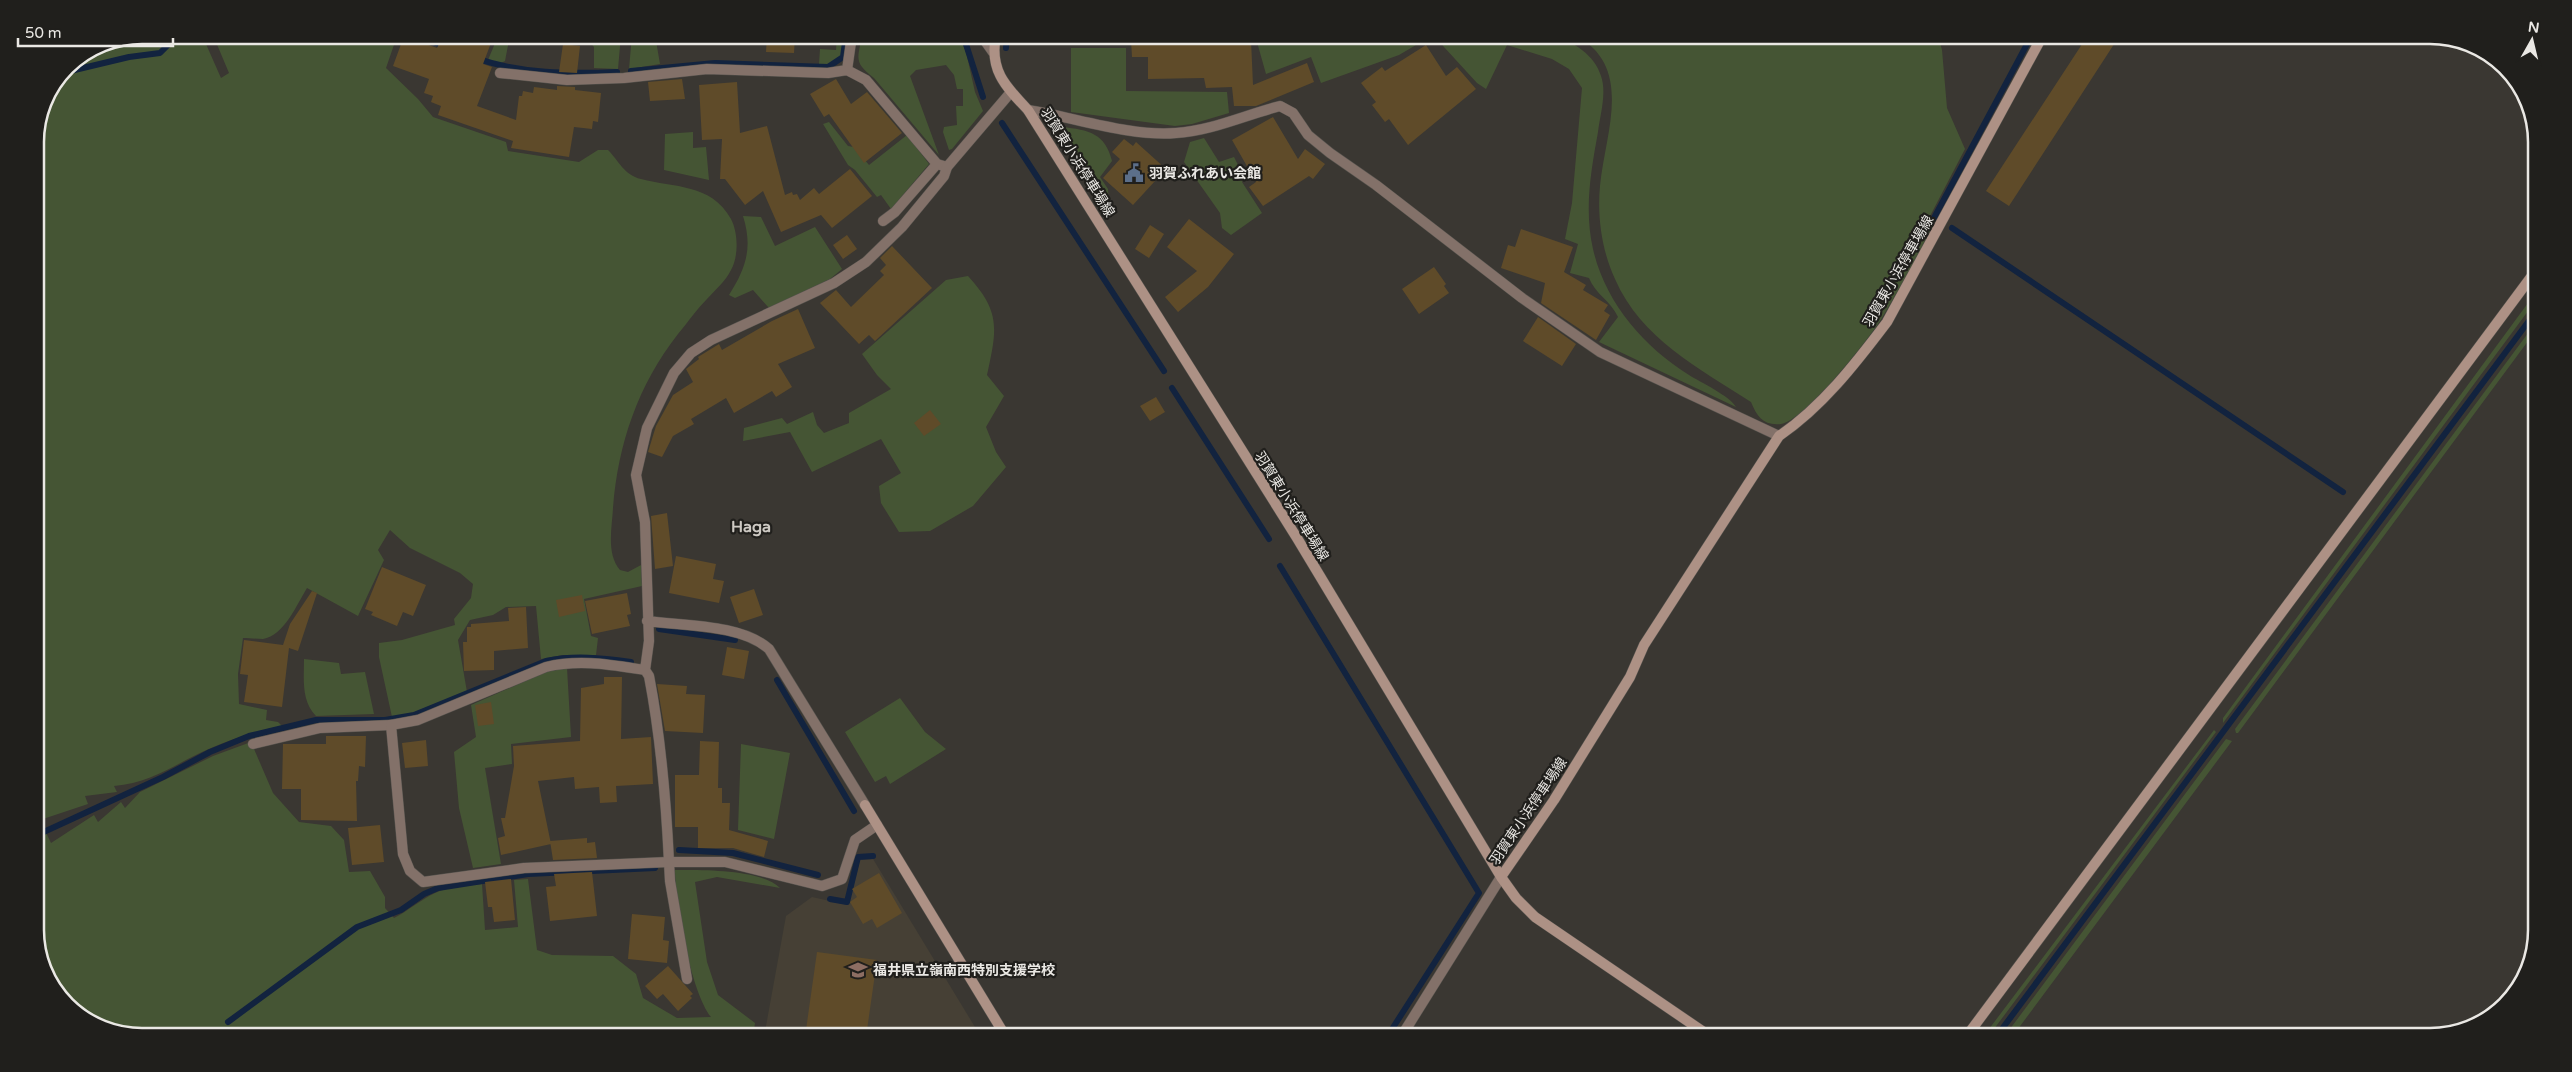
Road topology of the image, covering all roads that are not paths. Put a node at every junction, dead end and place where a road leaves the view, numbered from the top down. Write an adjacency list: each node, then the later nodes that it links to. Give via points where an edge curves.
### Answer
1 (851, 44): 6 (street)
2 (987, 44): 5 (street)
3 (994, 44): 5 (main road, 羽賀東小浜停車場線)
4 (2038, 44): 13 (main road, 羽賀東小浜停車場線, via 1887,322 1866,351 1801,421)
5 (993, 52): 8 (main road, 羽賀東小浜停車場線, via 997,71)
6 (847, 70): 7 (street, via 828,73 707,69 567,80); 10 (street, via 866,80)
7 (500, 73)
8 (1011, 92): 9 (main road, 羽賀東小浜停車場線); 10 (street)
9 (1028, 110): 13 (street, via 1101,125 1174,134 1193,132 1280,106 1293,113 1308,135 1330,153 1522,298 1600,352); 21 (main road, 羽賀東小浜停車場線, via 1297,538)
10 (942, 165): 11 (street); 14 (street, via 944,176 902,227 866,262 834,283 711,340 691,353 674,373 648,428 636,475 645,522)
11 (883, 221)
12 (2528, 281): 26 (main road)
13 (1779, 436): 21 (main road, 羽賀東小浜停車場線, via 1644,645 1630,677 1554,800)
14 (647, 621): 15 (street); 18 (street, via 729,631 760,640 769,649)
15 (645, 670): 16 (street, via 565,662 418,720); 20 (street, via 649,676 660,740)
16 (391, 725): 17 (street, via 320,728); 20 (street, via 403,854 410,871 423,882 524,868)
17 (253, 744)
18 (865, 805): 19 (main road)
19 (877, 825): 20 (street, via 855,840 842,879 822,886 725,862); 23 (main road)
20 (668, 862): 22 (street)
21 (1501, 877): 24 (street); 25 (main road, via 1535,917)
22 (687, 979)
23 (1001, 1028)
24 (1407, 1028)
25 (1697, 1028)
26 (1973, 1028)

